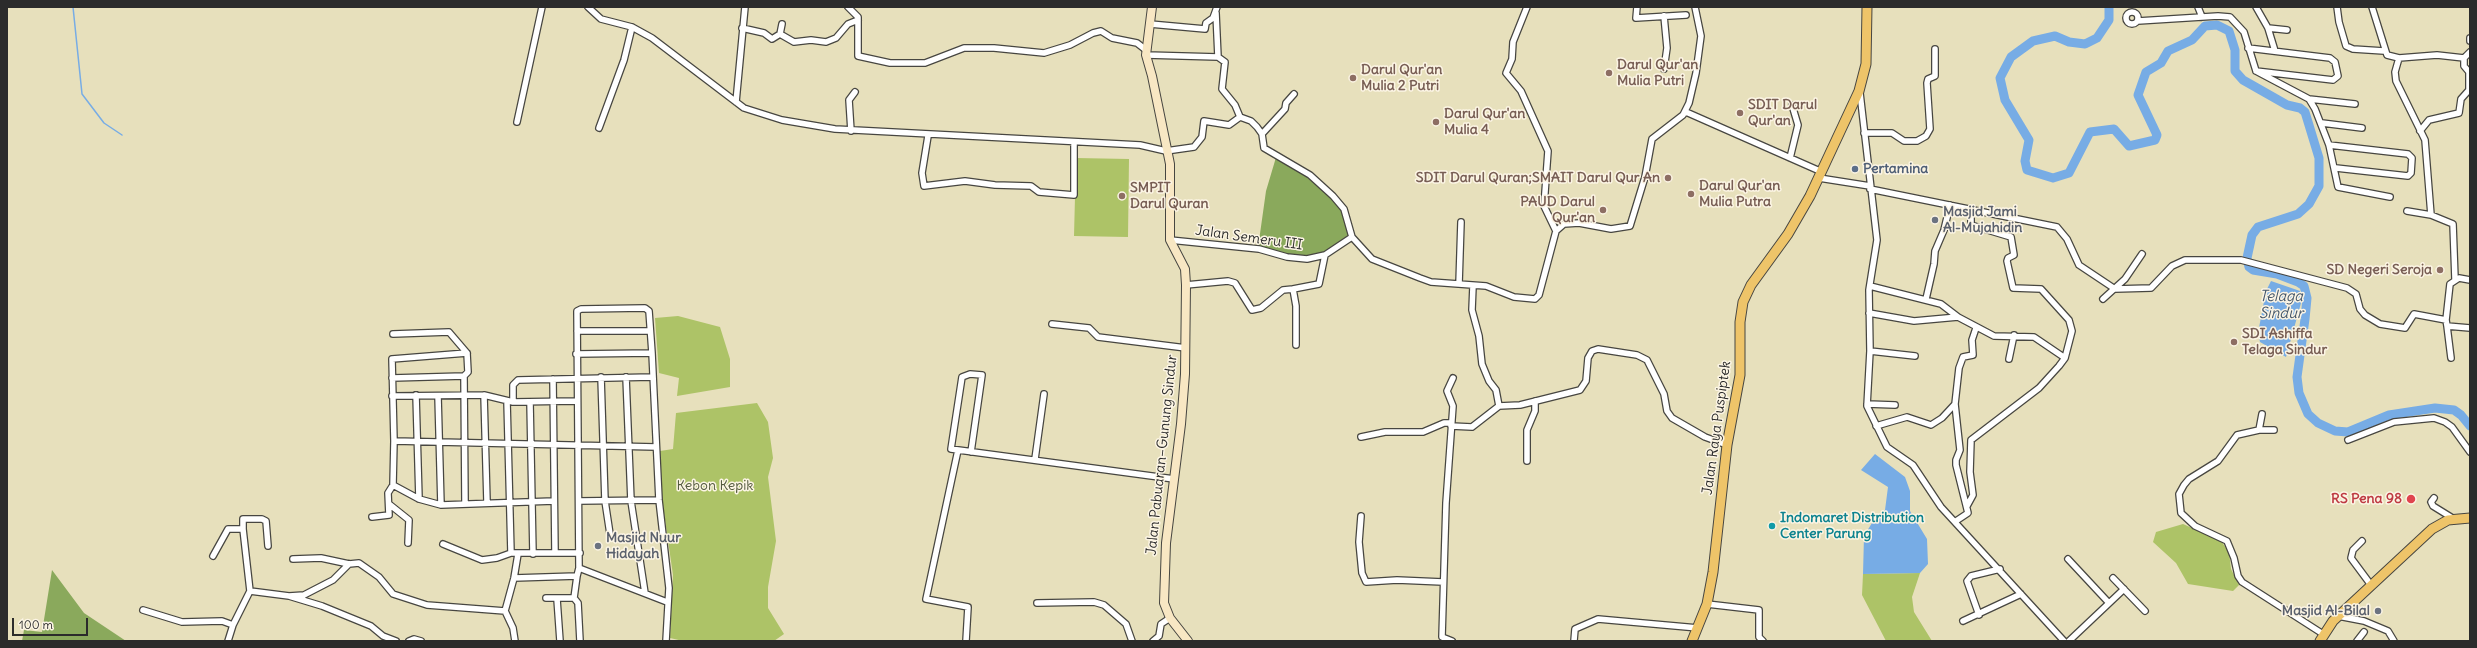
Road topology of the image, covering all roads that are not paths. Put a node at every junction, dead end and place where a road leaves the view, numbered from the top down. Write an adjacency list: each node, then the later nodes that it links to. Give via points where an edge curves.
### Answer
1 (542, 7): 48 (street)
2 (588, 7): 23 (street, via 601,19)
3 (745, 7): 24 (street)
4 (848, 7): 19 (street)
5 (1152, 7): 22 (street, Jalan Pabuaran–Gunung Sindur)
6 (1528, 7): 70 (street, via 1513,42 1512,59 1506,74 1521,91 1548,152 1544,206)
7 (1637, 7): 17 (street, via 1636,18)
8 (1695, 7): 46 (street, via 1701,36 1696,73)
9 (1868, 7): 39 (main road, Jalan Raya Puspiptek, via 1866,64)
10 (2198, 7): 18 (street)
11 (2256, 7): 25 (street)
12 (2337, 7): 31 (street, via 2338,22 2346,46 2353,49)
13 (2372, 7): 31 (street)
14 (1216, 9): 22 (street, via 1205,29); 34 (street)
15 (2130, 10): 20 (street, via 2136,13); 20 (street, via 2126,17 2128,23)
16 (1686, 15): 17 (street)
17 (1664, 16): 37 (street, via 1667,48)
18 (2202, 17): 20 (street); 28 (street, via 2230,17 2244,32)
19 (858, 20): 27 (street, via 848,24 836,38 826,42 794,42); 32 (street, via 858,56 890,63 925,63 964,48 1044,53 1101,32 1112,38 1137,43)
20 (2138, 21)
21 (782, 24): 27 (street)
22 (1150, 24): 32 (street, Jalan Pabuaran–Gunung Sindur)
23 (632, 27): 43 (street, via 652,38); 50 (street, via 624,60)
24 (742, 28): 27 (street, via 764,33 772,39); 43 (street)
25 (2268, 28): 26 (street); 30 (street)
26 (2287, 30)
27 (780, 34)
28 (2248, 48): 30 (street); 38 (street)
29 (1935, 49): 54 (street, via 1935,76 1928,79 1927,83 1930,129 1926,136 1917,141 1904,141 1892,133)
30 (2275, 51): 38 (street, via 2332,59 2338,77 2333,80)
31 (2384, 51): 35 (street, via 2387,55)
32 (1146, 52): 34 (street, via 1207,58); 59 (street, Jalan Pabuaran–Gunung Sindur)
33 (2470, 52): 36 (street)
34 (1218, 56): 47 (street, via 1225,62 1222,89 1235,105)
35 (2399, 58): 36 (street, via 2437,55); 53 (street, via 2395,72 2396,81)
36 (2464, 58): 53 (street, via 2464,66 2470,76 2469,90 2461,99 2459,113 2429,120)
37 (1664, 69)
38 (2256, 71): 42 (street)
39 (1859, 90): 54 (street); 62 (main road, Jalan Raya Puspiptek)
40 (856, 92): 52 (street, via 849,100)
41 (1294, 94): 55 (street, via 1286,103 1285,109)
42 (2309, 100): 44 (street); 49 (street)
43 (736, 102): 52 (street, via 754,112 782,120)
44 (2355, 104)
45 (1792, 105): 60 (street, via 1798,125)
46 (1686, 112): 60 (street); 70 (street, via 1652,139 1645,177 1630,226 1611,230 1573,222 1564,224)
47 (1240, 117): 55 (street, via 1251,122); 59 (street, via 1228,125 1204,121 1202,137 1194,147)
48 (517, 122)
49 (2322, 123): 51 (street); 58 (street)
50 (599, 128)
51 (2362, 128)
52 (851, 130): 56 (street)
53 (2420, 131): 68 (street, via 2425,140)
54 (1864, 133): 63 (street)
55 (1262, 134): 71 (street, via 1264,148 1310,174 1333,196 1344,209)
56 (928, 136): 57 (street); 57 (street, via 922,173 924,186 965,181 1031,186 1039,192 1074,195)
57 (1074, 142): 59 (street, via 1140,145)
58 (2329, 145): 61 (street); 61 (street, via 2408,154 2412,158 2411,173 2408,176)
59 (1166, 151): 72 (street, Jalan Pabuaran–Gunung Sindur, via 1172,182)
60 (1790, 158): 62 (street)
61 (2336, 168): 64 (street, via 2339,188)
62 (1820, 175): 63 (street); 140 (main road, Jalan Raya Puspiptek, via 1791,230 1751,285 1743,302 1740,322 1740,374)
63 (1870, 187): 65 (street); 80 (street, via 1877,240)
64 (2390, 196)
65 (1950, 205): 66 (street); 83 (street, via 1944,230 1935,251)
66 (1971, 210): 82 (street, via 2057,227 2068,238 2079,265); 102 (street, via 1971,224 2011,237 2014,255 2008,258 2008,261 2013,288 2041,289 2069,320 2072,331)
67 (2407, 211): 68 (street)
68 (2431, 215): 75 (street, via 2452,224)
69 (1461, 222): 77 (street)
70 (1556, 231): 79 (street, via 1538,297 1531,300 1514,297 1486,286)
71 (1352, 237): 74 (street, Jalan Semeru III); 77 (street, via 1372,259 1431,282)
72 (1170, 240): 74 (street, Jalan Semeru III, via 1259,249 1298,258); 78 (street, Jalan Pabuaran–Gunung Sindur, via 1185,269)
73 (2142, 254): 82 (street, via 2135,267)
74 (1325, 255): 81 (street, via 1319,284)
75 (2455, 279): 76 (street); 87 (street, via 2450,284)
76 (2470, 280)
77 (1459, 284): 79 (street)
78 (1186, 285): 81 (street, via 1228,281 1235,283 1252,310 1261,308 1283,290); 96 (street, Jalan Pabuaran–Gunung Sindur)
79 (1473, 286): 127 (street, via 1472,310 1479,336 1482,364 1496,390)
80 (1870, 286): 83 (street); 85 (street)
81 (1293, 289): 95 (street, via 1296,306)
82 (2115, 289): 84 (street); 87 (street, via 2151,288 2172,266 2185,260 2241,260 2347,288 2356,294 2360,309 2365,315 2380,324 2405,328 2414,314)
83 (1926, 299): 86 (street, via 1941,304)
84 (2104, 299)
85 (1869, 313): 86 (street, via 1914,321); 97 (street)
86 (1958, 318): 89 (street)
87 (2447, 323): 90 (street); 103 (street)
88 (1052, 324): 96 (street, via 1089,328 1098,337)
89 (1976, 328): 94 (street, via 1994,336); 125 (street, via 1972,340 1973,355 1963,357)
90 (2470, 328)
91 (577, 331): 92 (street); 92 (street, via 577,311 645,308 649,311); 99 (street)
92 (650, 331): 100 (street)
93 (393, 334): 98 (street, via 449,332)
94 (2014, 335): 102 (street, via 2034,337); 104 (street)
95 (1296, 345)
96 (1186, 348): 153 (street, Jalan Pabuaran–Gunung Sindur)
97 (1870, 351): 101 (street); 124 (street)
98 (467, 354): 105 (street, via 468,372); 109 (street, via 396,357 391,361)
99 (576, 354): 100 (street); 110 (street)
100 (652, 354): 108 (street)
101 (1915, 356)
102 (2065, 358): 168 (street, via 2039,388 1974,436 1970,472 1973,495)
103 (2451, 358)
104 (2010, 359)
105 (464, 376): 109 (street); 114 (street)
106 (601, 377): 107 (street); 110 (street); 145 (street)
107 (626, 377): 108 (street); 146 (street)
108 (652, 377): 147 (street)
109 (392, 378): 116 (street)
110 (578, 378): 112 (street); 120 (street)
111 (1453, 378): 129 (street, via 1447,391 1453,406)
112 (553, 379): 119 (street, via 516,381); 123 (street)
113 (1044, 394): 151 (street)
114 (464, 395): 115 (street); 118 (street); 138 (street)
115 (484, 395): 119 (street); 139 (street)
116 (392, 396): 117 (street); 135 (street)
117 (416, 396): 118 (street); 136 (street)
118 (438, 396): 137 (street)
119 (510, 401): 122 (street); 141 (street)
120 (578, 401): 123 (street); 144 (street)
121 (1535, 401): 127 (street); 140 (street, via 1582,388 1586,381 1588,358 1595,349 1637,355 1650,364 1672,418 1705,437); 152 (street, via 1536,411 1527,430)
122 (530, 402): 123 (street); 142 (street)
123 (553, 402): 143 (street)
124 (1867, 404): 126 (street); 130 (street)
125 (1955, 404): 130 (street, via 1938,422 1931,425 1907,416); 168 (street, via 1960,450 1956,465)
126 (1895, 405)
127 (1499, 406): 129 (street, via 1477,425)
128 (2262, 414): 131 (street)
129 (1451, 424): 133 (street, via 1444,423 1423,432 1385,432); 193 (street)
130 (1876, 426): 173 (street, via 1887,447 1913,465 1938,504)
131 (2259, 430): 132 (street); 217 (street, via 2237,435 2213,465 2189,479 2179,494 2181,513 2195,526 2227,541 2242,582)
132 (2274, 430)
133 (1361, 437)
134 (2348, 440): 150 (street, via 2394,422 2434,418 2452,427)
135 (394, 441): 136 (street); 154 (street)
136 (417, 441): 137 (street); 156 (street)
137 (440, 441): 138 (street); 167 (street)
138 (464, 441): 139 (street); 165 (street)
139 (485, 443): 141 (street); 162 (street)
140 (1727, 444): 206 (main road, Jalan Raya Puspiptek)
141 (507, 445): 142 (street); 163 (street)
142 (531, 446): 143 (street); 164 (street)
143 (555, 446): 144 (street); 158 (street)
144 (578, 447): 145 (street); 159 (street)
145 (604, 447): 146 (street); 160 (street)
146 (630, 447): 147 (street); 161 (street)
147 (656, 447): 157 (street)
148 (958, 450): 149 (street); 149 (street, via 951,449 962,377 970,374 982,375); 226 (street, via 926,599 968,607)
149 (971, 452): 151 (street)
150 (2470, 452)
151 (1035, 459): 153 (street)
152 (1527, 461)
153 (1174, 479): 212 (street, Jalan Pabuaran–Gunung Sindur, via 1163,586 1164,603)
154 (393, 485): 156 (street); 166 (street, via 388,493)
155 (2434, 498): 172 (street, via 2431,502 2433,506)
156 (418, 499): 167 (street)
157 (659, 500): 161 (street); 203 (street, via 669,588)
158 (554, 501): 164 (street); 180 (street)
159 (579, 501): 160 (street); 181 (street)
160 (605, 501): 161 (street); 175 (street)
161 (631, 501): 197 (street)
162 (487, 502): 163 (street); 165 (street)
163 (509, 502): 164 (street); 182 (street)
164 (532, 502): 183 (street)
165 (465, 503): 167 (street)
166 (389, 504): 170 (street, via 387,517); 177 (street, via 409,520)
167 (441, 505)
168 (1967, 506): 173 (street, via 1968,513)
169 (1361, 516): 193 (street, via 1359,542 1362,573 1366,582)
170 (372, 517)
171 (2470, 518): 172 (main road)
172 (2455, 519): 194 (main road, via 2432,529)
173 (1956, 521): 189 (street)
174 (243, 529): 179 (street, via 243,519 266,521); 184 (street, via 228,529); 196 (street)
175 (610, 534)
176 (2362, 541): 194 (street, via 2352,550 2350,558)
177 (408, 542)
178 (443, 544): 182 (street, via 482,560)
179 (268, 546)
180 (555, 553): 181 (street); 183 (street)
181 (580, 553): 188 (street)
182 (514, 554): 183 (street); 191 (street)
183 (533, 554)
184 (213, 556)
185 (293, 559): 187 (street, via 320,558)
186 (2068, 559): 205 (street)
187 (350, 564): 199 (street, via 322,587 304,594); 208 (street, via 359,563 367,566 393,594 400,598 427,605)
188 (579, 568): 190 (street); 197 (street)
189 (2000, 569): 198 (street); 210 (street, via 1971,576 1967,580)
190 (577, 576): 191 (street); 201 (street)
191 (514, 578): 208 (street)
192 (2113, 578): 195 (street)
193 (1443, 582): 230 (street, via 1442,637)
194 (2371, 585): 211 (main road)
195 (2124, 589): 205 (street); 209 (street)
196 (250, 592): 199 (street); 214 (street)
197 (645, 593): 203 (street)
198 (2021, 594): 210 (street); 234 (street)
199 (289, 596): 219 (street, via 371,626 383,636)
200 (546, 598): 202 (street)
201 (574, 598): 202 (street); 224 (street, via 578,603)
202 (557, 599): 223 (street)
203 (668, 602): 225 (street)
204 (1037, 603): 227 (street, via 1094,602 1104,605 1126,624)
205 (2109, 603): 235 (street)
206 (1707, 604): 215 (main road, Jalan Raya Puspiptek); 233 (street, via 1759,610 1758,637)
207 (143, 610): 214 (street, via 182,622 222,621)
208 (505, 611): 222 (street, via 513,628)
209 (2145, 611)
210 (1979, 615): 213 (street)
211 (2338, 616): 217 (main road); 237 (street, via 2364,621 2388,631)
212 (1170, 618): 228 (street, via 1161,624 1159,636); 229 (street, Jalan Pabuaran–Gunung Sindur)
213 (1963, 621)
214 (233, 625): 218 (street)
215 (1698, 628): 231 (street, via 1598,619 1575,629); 232 (main road, Jalan Raya Puspiptek)
216 (2364, 632): 236 (street)
217 (2322, 638)
218 (228, 641)
219 (396, 641)
220 (409, 641): 221 (street)
221 (421, 641)
222 (515, 641)
223 (560, 641)
224 (580, 641)
225 (666, 641)
226 (966, 641)
227 (1132, 641)
228 (1152, 641)
229 (1188, 641)
230 (1452, 641)
231 (1574, 641)
232 (1692, 641)
233 (1763, 641)
234 (2064, 641)
235 (2069, 641)
236 (2357, 641)
237 (2394, 641)

